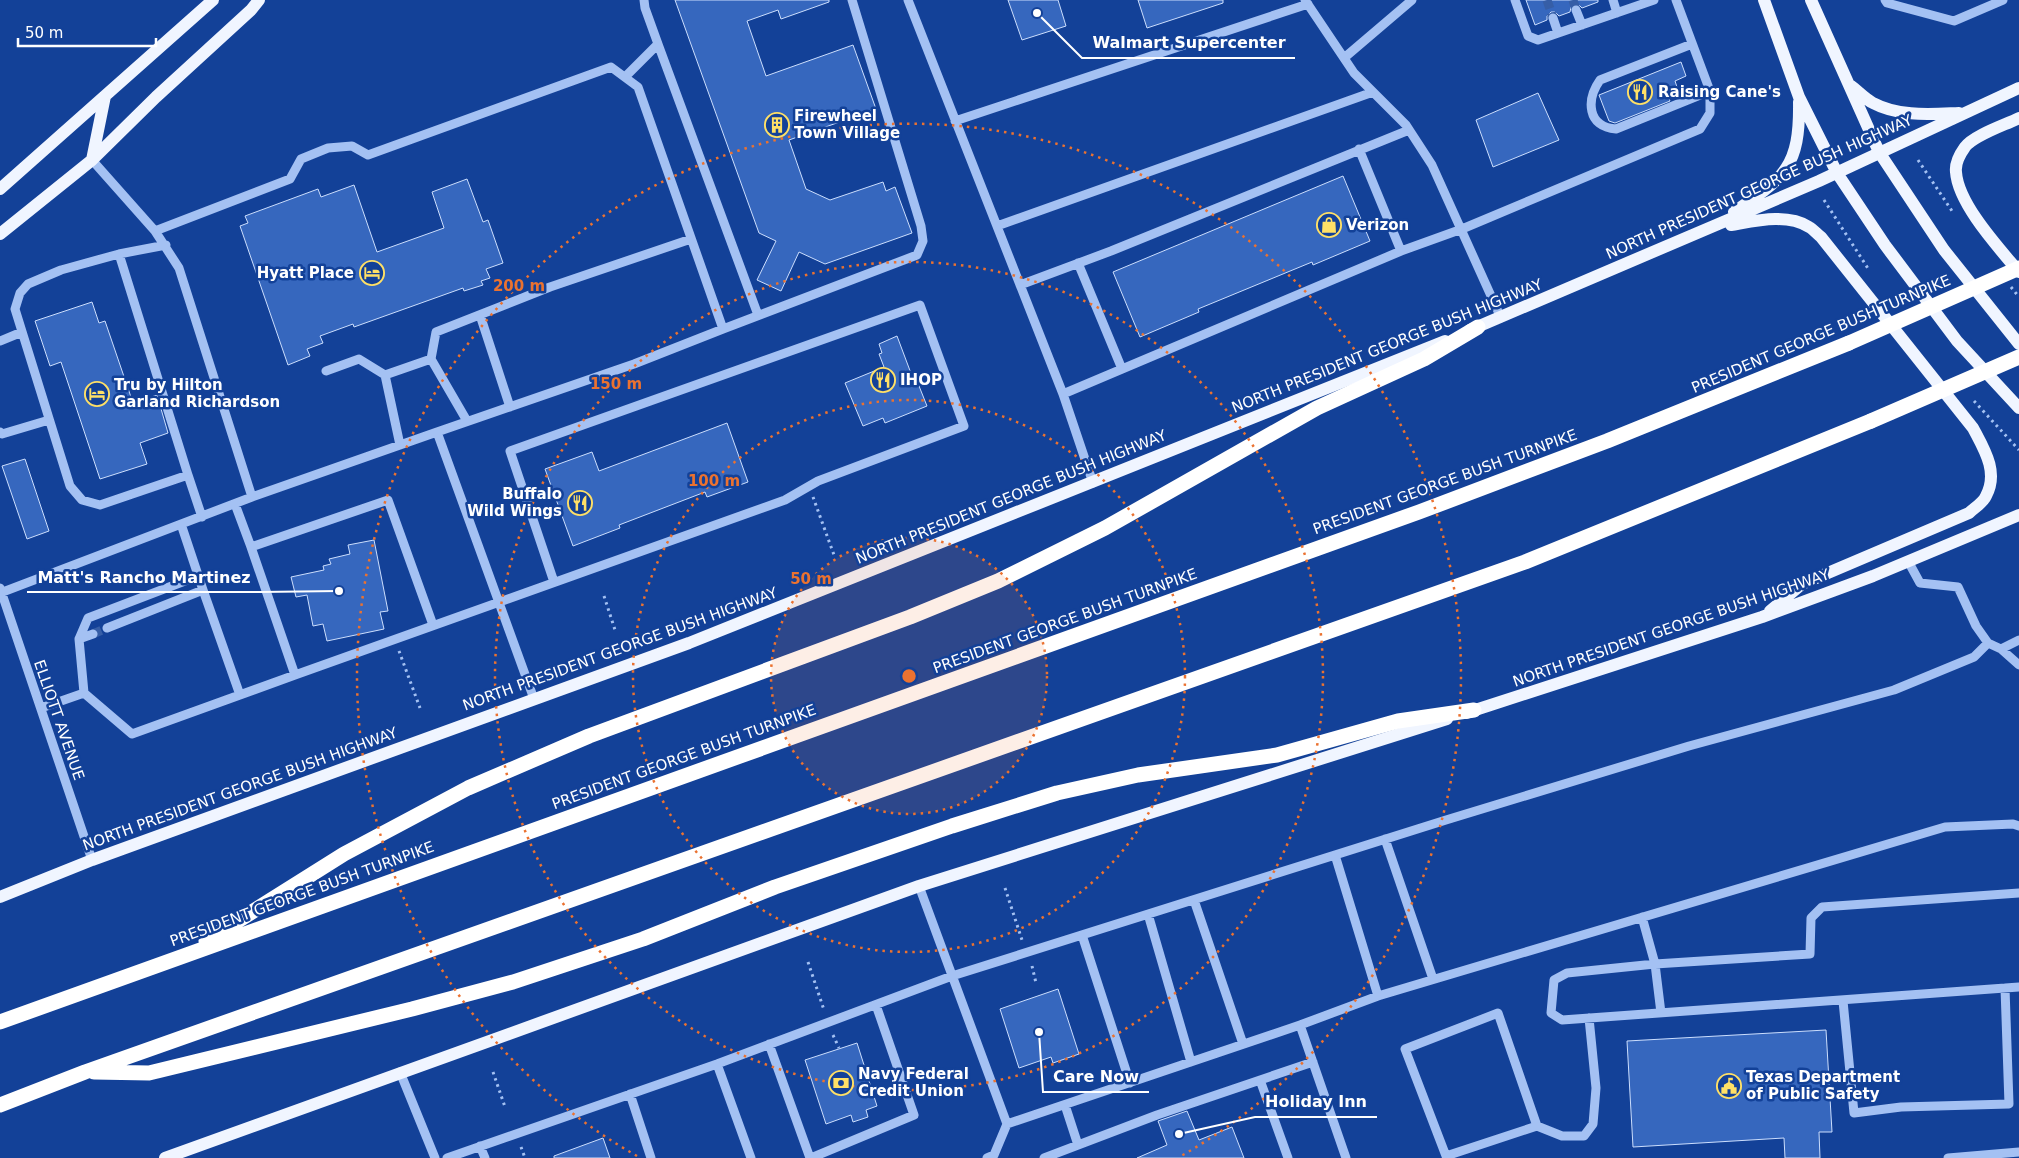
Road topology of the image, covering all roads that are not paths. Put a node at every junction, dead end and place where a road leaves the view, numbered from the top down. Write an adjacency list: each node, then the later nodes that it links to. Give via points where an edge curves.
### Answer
1 (213, 0): 30 (main road)
2 (260, 0): 38 (main road)
3 (644, 0): 22 (street)
4 (852, 0): 55 (street, via 921,226 922,241 917,255)
5 (908, 0): 34 (street)
6 (1412, 0): 24 (street)
7 (1515, 0): 21 (street, via 1528,36 1538,40)
8 (1613, 0): 18 (street)
9 (1654, 0): 16 (street)
10 (1676, 0): 23 (street)
11 (1764, 0): 31 (main road)
12 (1811, 0): 26 (main road)
13 (1885, 0): 14 (street, via 1954,21)
14 (1996, 1)
15 (1306, 2): 24 (street); 34 (street)
16 (1641, 2): 18 (street)
17 (1576, 10): 20 (street)
18 (1617, 13): 20 (street)
19 (1553, 18): 21 (street)
20 (1582, 25): 21 (street)
21 (1558, 33)
22 (658, 44): 25 (street); 55 (street)
23 (1692, 44): 29 (street); 29 (street, via 1600,80 1590,103 1595,118 1601,126 1616,129)
24 (1344, 58): 28 (street)
25 (625, 78): 44 (street, via 612,67 368,155 352,146 328,148 300,159 290,179); 46 (street, via 638,87)
26 (1849, 84): 32 (main road, via 1874,103 1895,110 1920,114); 37 (main road)
27 (2019, 88): 32 (main road, NORTH PRESIDENT GEORGE BUSH HIGHWAY)
28 (1373, 92): 35 (street); 41 (street)
29 (1710, 92): 42 (street, via 1710,113 1700,129)
30 (105, 96): 38 (main road); 40 (main road)
31 (1800, 96): 39 (main road); 43 (main road, via 1800,132 1795,152 1786,168 1772,186)
32 (1966, 112): 37 (main road, NORTH PRESIDENT GEORGE BUSH HIGHWAY)
33 (2019, 118): 52 (main road, via 1987,132 1966,146 1956,172 1963,196)
34 (955, 121): 41 (street)
35 (1409, 130): 36 (street); 42 (street, via 1432,166)
36 (1359, 149): 48 (street); 50 (street)
37 (1879, 152): 39 (main road, NORTH PRESIDENT GEORGE BUSH HIGHWAY); 61 (main road, via 1944,250)
38 (92, 160): 44 (street); 45 (main road)
39 (1837, 173): 43 (main road, NORTH PRESIDENT GEORGE BUSH HIGHWAY); 69 (main road, via 1885,246 1956,341)
40 (0, 189)
41 (997, 226): 53 (street)
42 (1462, 229): 48 (street); 56 (street)
43 (1710, 229): 56 (main road, NORTH PRESIDENT GEORGE BUSH HIGHWAY); 89 (main road, via 1786,219 1808,226 1821,237 1973,428 1989,456 1991,477 1986,497 1969,513 1802,584)
44 (155, 231): 47 (street)
45 (0, 234)
46 (691, 239): 54 (street, via 550,287); 58 (street)
47 (166, 245): 49 (street); 77 (street, via 179,268)
48 (1401, 251): 64 (street)
49 (119, 254): 59 (street, via 61,270 28,284 20,293 15,309); 75 (street)
50 (1078, 263): 53 (street); 64 (street)
51 (2019, 268): 115 (highway, PRESIDENT GEORGE BUSH TURNPIKE, bridge, via 1608,441)
52 (2019, 272)
53 (1020, 285): 67 (street)
54 (480, 315): 63 (street, via 436,332); 68 (street)
55 (758, 315): 58 (street)
56 (1502, 318): 57 (main road, NORTH PRESIDENT GEORGE BUSH HIGHWAY)
57 (1478, 327): 76 (main road, NORTH PRESIDENT GEORGE BUSH HIGHWAY); 115 (highway, via 1424,359 1317,408 1105,528 998,582 589,736 468,788 344,854)
58 (723, 329): 68 (street)
59 (22, 332): 60 (street); 70 (street)
60 (0, 341)
61 (2019, 344)
62 (2019, 357): 133 (highway, bridge, via 1525,562)
63 (431, 359): 66 (street); 71 (street)
64 (1122, 369): 67 (street)
65 (326, 371): 66 (street, via 359,359)
66 (385, 375): 74 (street)
67 (1063, 394): 76 (street)
68 (510, 407): 71 (street)
69 (2019, 408)
70 (49, 420): 72 (street); 75 (street, via 70,486 82,500 100,505)
71 (467, 421): 73 (street)
72 (0, 432)
73 (437, 432): 74 (street); 88 (street)
74 (400, 445): 77 (street)
75 (188, 475): 80 (street)
76 (1092, 483): 101 (main road, NORTH PRESIDENT GEORGE BUSH HIGHWAY, via 689,643)
77 (252, 497): 78 (street)
78 (235, 504): 80 (street); 82 (street)
79 (2019, 515): 83 (main road, NORTH PRESIDENT GEORGE BUSH HIGHWAY)
80 (202, 517): 81 (street)
81 (182, 524): 84 (street); 87 (street)
82 (251, 547): 90 (street, via 388,500); 98 (street)
83 (1908, 561): 89 (main road, NORTH PRESIDENT GEORGE BUSH HIGHWAY); 95 (street, via 1920,584 1958,587 1976,626)
84 (198, 576): 86 (street); 93 (street, via 88,618)
85 (554, 582): 85 (street, via 785,500 818,481 964,426 920,305 510,451); 88 (street)
86 (202, 590): 91 (street); 100 (street)
87 (0, 591): 102 (street, ELLIOTT AVENUE)
88 (498, 602): 90 (street); 101 (street)
89 (1762, 617): 103 (main road, NORTH PRESIDENT GEORGE BUSH HIGHWAY)
90 (433, 625): 98 (street)
91 (107, 628)
92 (93, 634): 93 (street)
93 (80, 639): 99 (street)
94 (2019, 640): 96 (street)
95 (1988, 643): 96 (street); 105 (street, via 1974,657 1894,690 1688,746)
96 (2002, 649): 97 (street)
97 (2019, 664)
98 (294, 675): 100 (street)
99 (84, 693): 100 (street, via 132,734); 102 (street)
100 (240, 695)
101 (534, 699): 107 (main road, NORTH PRESIDENT GEORGE BUSH HIGHWAY)
102 (41, 708): 107 (street, ELLIOTT AVENUE)
103 (1474, 710): 108 (main road, NORTH PRESIDENT GEORGE BUSH HIGHWAY); 133 (highway, via 1398,722 1277,756 1138,775 1057,793 806,876 643,939 513,982 149,1073)
104 (2019, 826): 113 (street, via 1945,826)
105 (1385, 839): 106 (street); 118 (street)
106 (1335, 855): 111 (street); 121 (street)
107 (92, 860): 110 (main road, NORTH PRESIDENT GEORGE BUSH HIGHWAY)
108 (919, 886): 117 (street); 134 (main road, NORTH PRESIDENT GEORGE BUSH HIGHWAY)
109 (2019, 893): 116 (street, via 1822,907 1812,918 1810,954)
110 (0, 898)
111 (1194, 900): 112 (street); 129 (street)
112 (1148, 914): 114 (street); 130 (street)
113 (1642, 917): 116 (street); 118 (street)
114 (1082, 935): 117 (street); 136 (street)
115 (182, 956): 126 (highway, PRESIDENT GEORGE BUSH TURNPIKE)
116 (1655, 964): 124 (street); 125 (street, via 1567,973 1554,980 1551,1012 1562,1020)
117 (952, 976): 123 (street); 140 (street)
118 (1433, 979): 121 (street)
119 (2019, 987): 120 (street)
120 (2005, 988): 122 (street); 122 (street, via 2009,1104 1901,1107 1854,1113)
121 (1378, 996): 127 (street)
122 (1843, 1001): 124 (street)
123 (876, 1005): 128 (street); 151 (street, via 914,1115)
124 (1661, 1013): 125 (street)
125 (1589, 1018): 141 (street, via 1596,1088 1593,1124 1584,1136 1562,1136)
126 (0, 1022)
127 (1300, 1025): 129 (street); 131 (street)
128 (769, 1044): 132 (street); 151 (street)
129 (1243, 1044): 130 (street)
130 (1191, 1062): 136 (street)
131 (1313, 1062): 135 (street); 155 (street)
132 (717, 1064): 137 (street); 150 (street)
133 (85, 1072): 138 (highway)
134 (400, 1072): 145 (main road, NORTH PRESIDENT GEORGE BUSH HIGHWAY); 146 (street)
135 (1260, 1080): 142 (street); 154 (street)
136 (1130, 1083): 139 (street)
137 (630, 1094): 143 (street); 149 (street)
138 (0, 1105)
139 (1065, 1105): 140 (street); 142 (street)
140 (1007, 1124): 152 (street, via 994,1155)
141 (1538, 1126): 141 (street, via 1498,1013 1405,1049 1446,1156)
142 (1078, 1145): 153 (street)
143 (480, 1146): 147 (street); 148 (street)
144 (2019, 1152): 156 (street)
145 (165, 1158)
146 (435, 1158)
147 (447, 1158)
148 (485, 1158)
149 (651, 1158)
150 (751, 1158)
151 (810, 1158)
152 (986, 1158)
153 (1044, 1158)
154 (1288, 1158)
155 (1346, 1158)
156 (1948, 1158)

